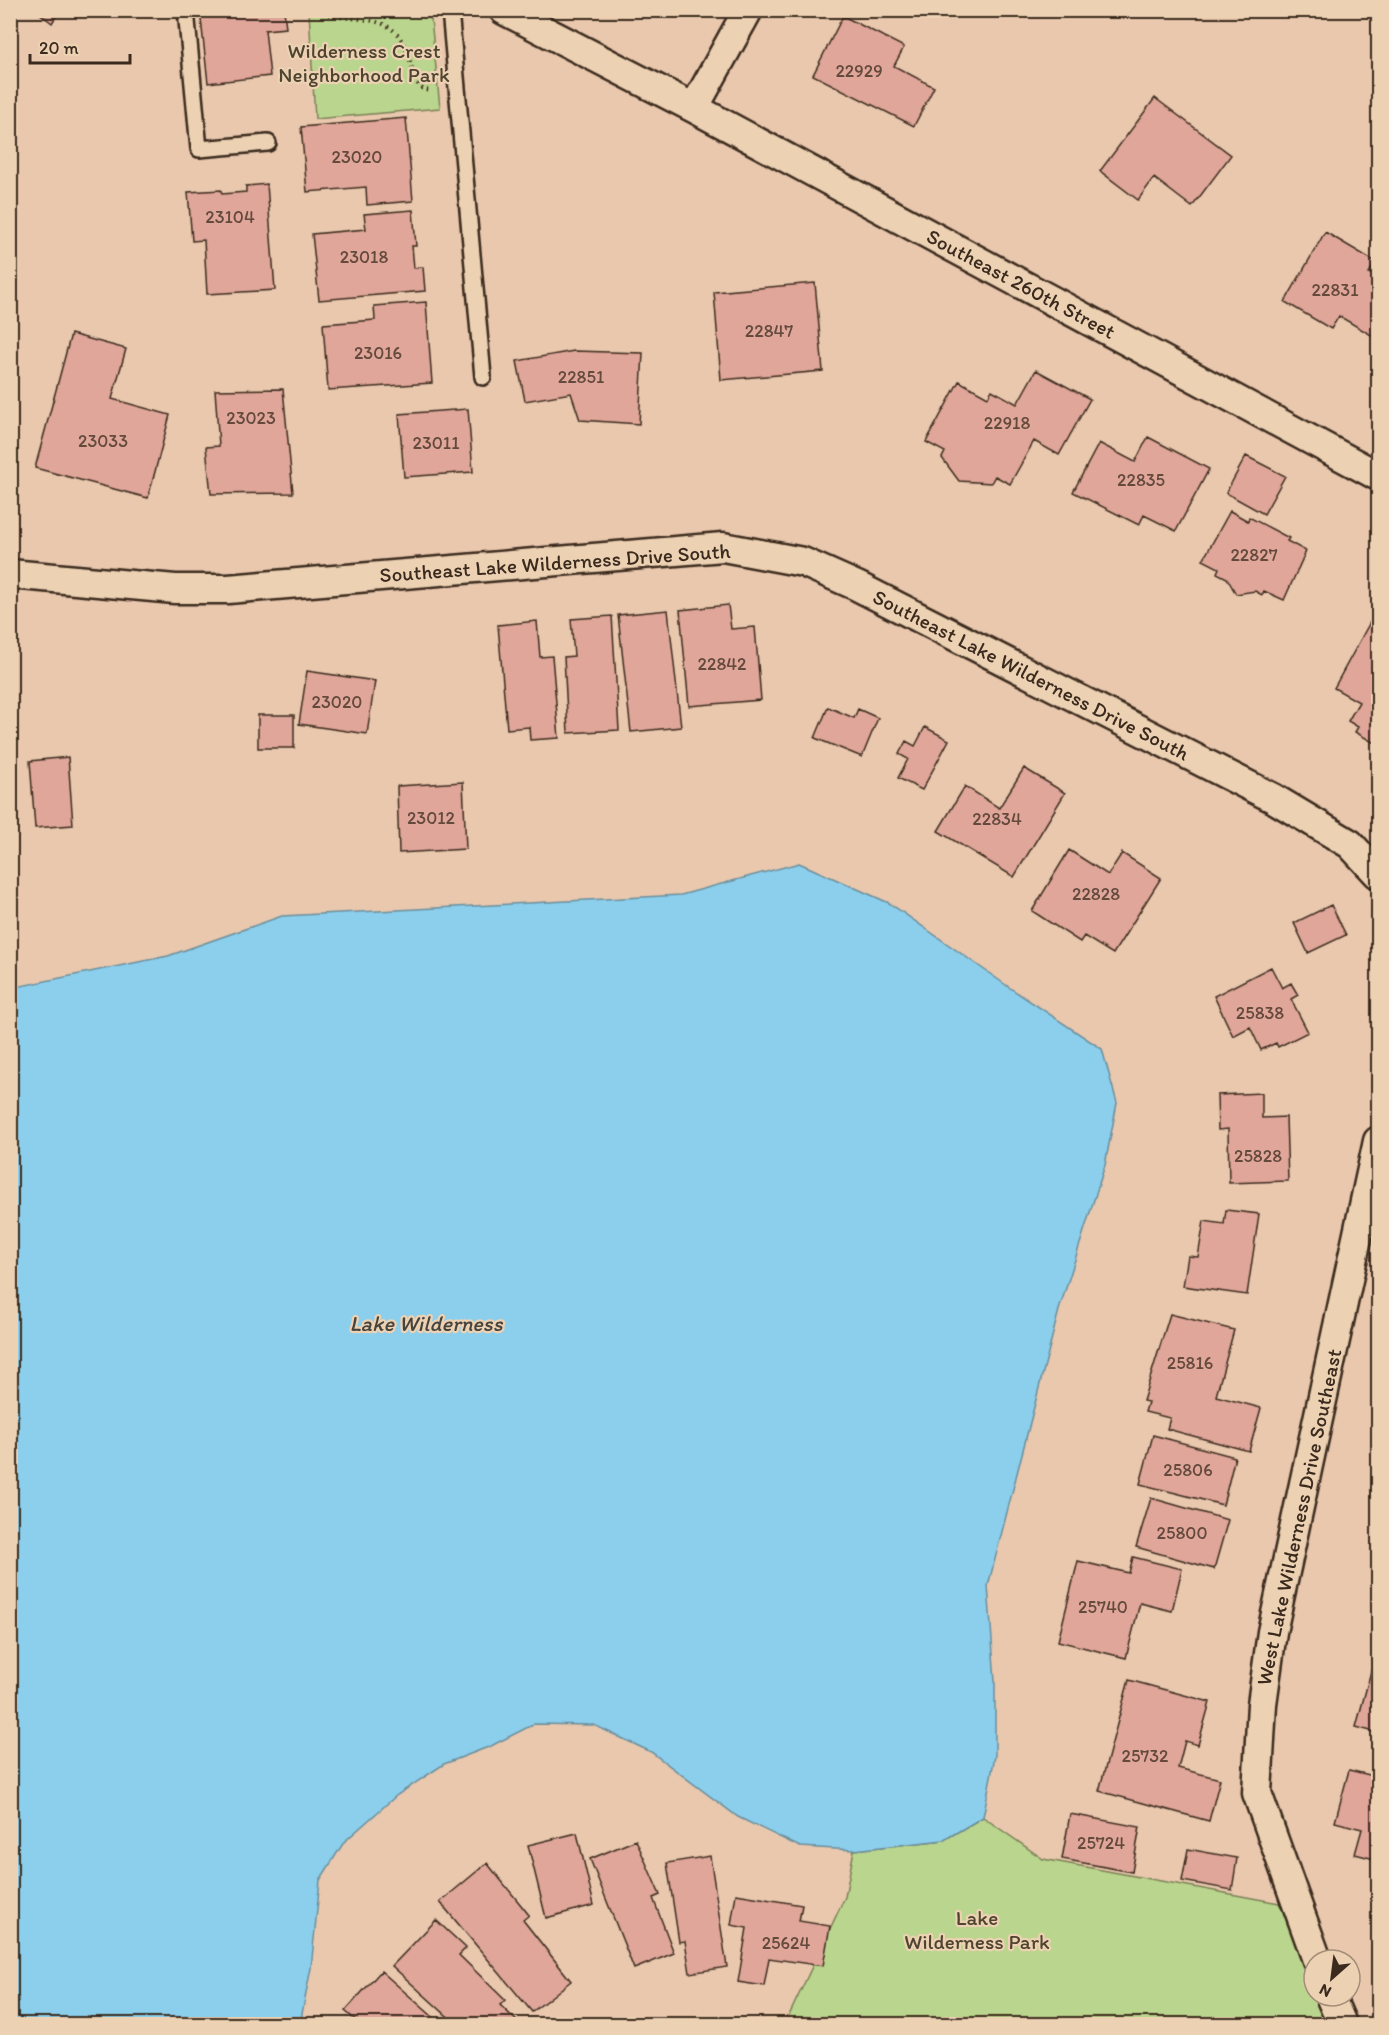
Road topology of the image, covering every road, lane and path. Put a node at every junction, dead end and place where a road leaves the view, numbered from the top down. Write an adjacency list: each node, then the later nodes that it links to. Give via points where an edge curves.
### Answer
1 (186, 10): 8 (lane, via 199,149)
2 (318, 10): 6 (path, via 333,17 379,23 397,34 419,86 430,92)
3 (450, 10): 6 (lane)
4 (504, 10): 7 (street, Southeast 260th Street)
5 (747, 10): 7 (street)
6 (457, 90): 9 (lane)
7 (694, 108): 10 (street, Southeast 260th Street)
8 (268, 143)
9 (483, 377)
10 (1378, 476)
11 (10, 574): 12 (street, Southeast Lake Wilderness Drive South, via 175,589 228,589 723,547 803,562 1273,798 1350,844)
12 (1378, 874)
13 (1378, 1141): 14 (street, West Lake Wilderness Drive Southeast, via 1272,1632 1262,1704 1257,1792)
14 (1312, 1948)
15 (1335, 2008): 16 (street)
16 (1342, 2025)

